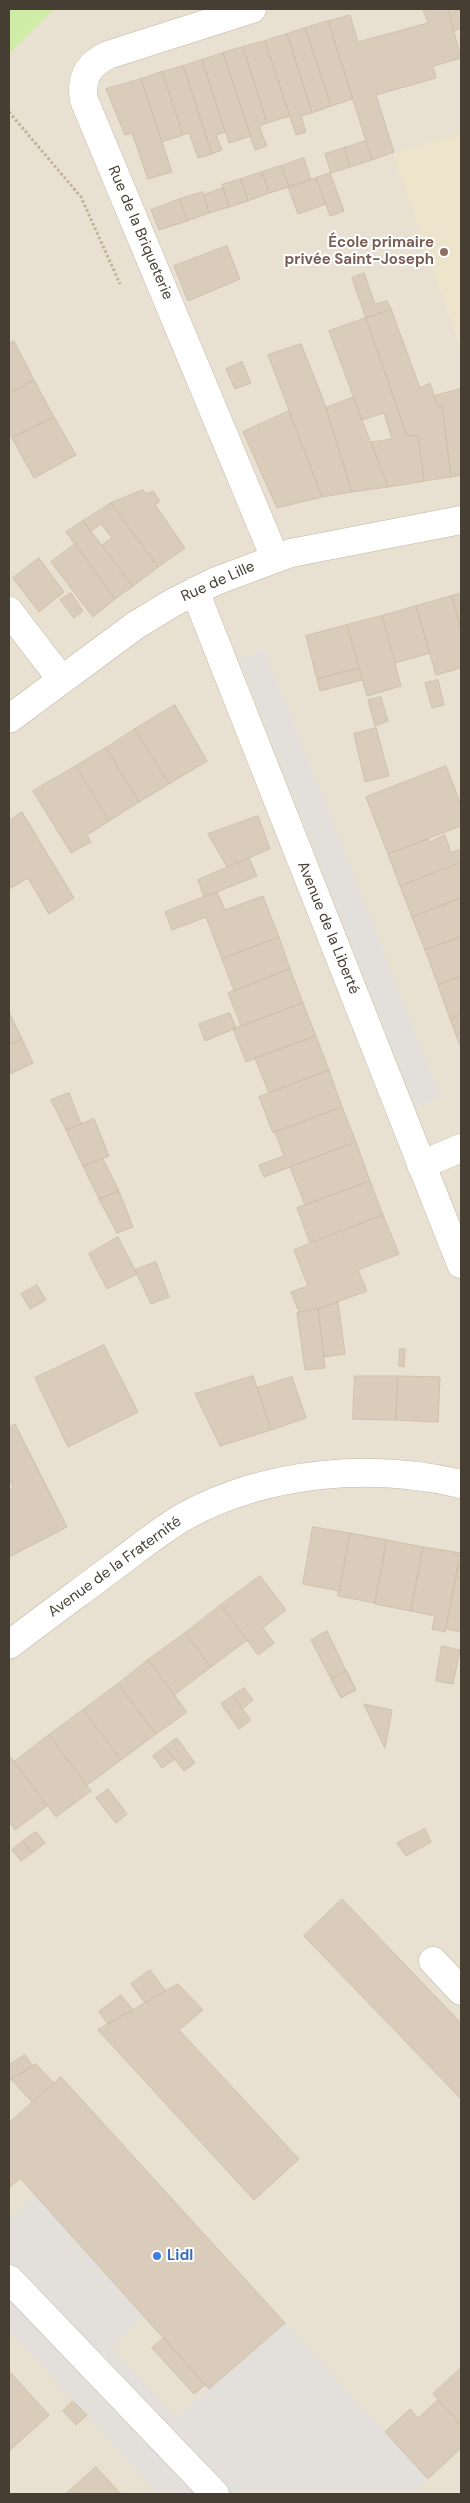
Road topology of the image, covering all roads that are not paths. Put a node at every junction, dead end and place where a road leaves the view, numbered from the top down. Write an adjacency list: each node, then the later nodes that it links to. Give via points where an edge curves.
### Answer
1 (252, 9): 3 (street, Rue de la Briqueterie, via 108,55 92,66 82,87 84,100)
2 (461, 520): 3 (street, Rue de Lille)
3 (275, 558): 4 (street, Rue de Lille)
4 (194, 591): 6 (street, Rue de Lille, via 136,625); 9 (street, Avenue de la Liberté)
5 (9, 611): 6 (street)
6 (61, 679): 7 (street, Rue de Lille)
7 (9, 719)
8 (461, 1148): 9 (street)
9 (421, 1165): 10 (street, Avenue de la Liberté)
10 (461, 1264)
11 (461, 1484): 12 (street, Avenue de la Fraternité, via 414,1474 339,1474 291,1480 222,1499 167,1526)
12 (9, 1645)
13 (433, 1961): 14 (street)
14 (461, 1990)
15 (9, 2279): 16 (street)
16 (215, 2494)

